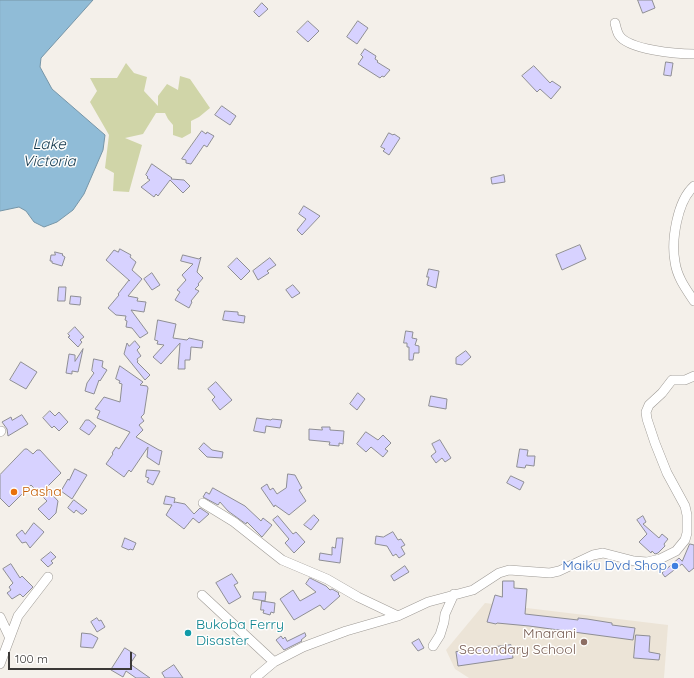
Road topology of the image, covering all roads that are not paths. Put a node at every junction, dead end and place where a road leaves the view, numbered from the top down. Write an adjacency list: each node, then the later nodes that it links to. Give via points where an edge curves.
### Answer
1 (615, 24): 2 (street, via 619,35 632,45 662,52)
2 (694, 54)
3 (694, 186): 4 (street, via 682,201 674,247 679,275)
4 (694, 301)
5 (694, 376): 8 (street, via 685,380 672,380 649,405 646,412 655,443 687,515 688,533 676,551 660,559 646,562 604,554 593,555 550,573 509,570 499,573 473,590)
6 (203, 503): 10 (street, via 234,522 282,560 327,579)
7 (48, 577): 12 (street, via 18,616)
8 (454, 594): 10 (street, via 428,602); 13 (street, via 445,614 440,635)
9 (202, 595): 14 (street)
10 (398, 616): 14 (street, via 346,631 303,647)
11 (0, 617): 12 (street)
12 (10, 636): 15 (street)
13 (433, 646)
14 (274, 662): 16 (street)
15 (0, 664)
16 (256, 678)

